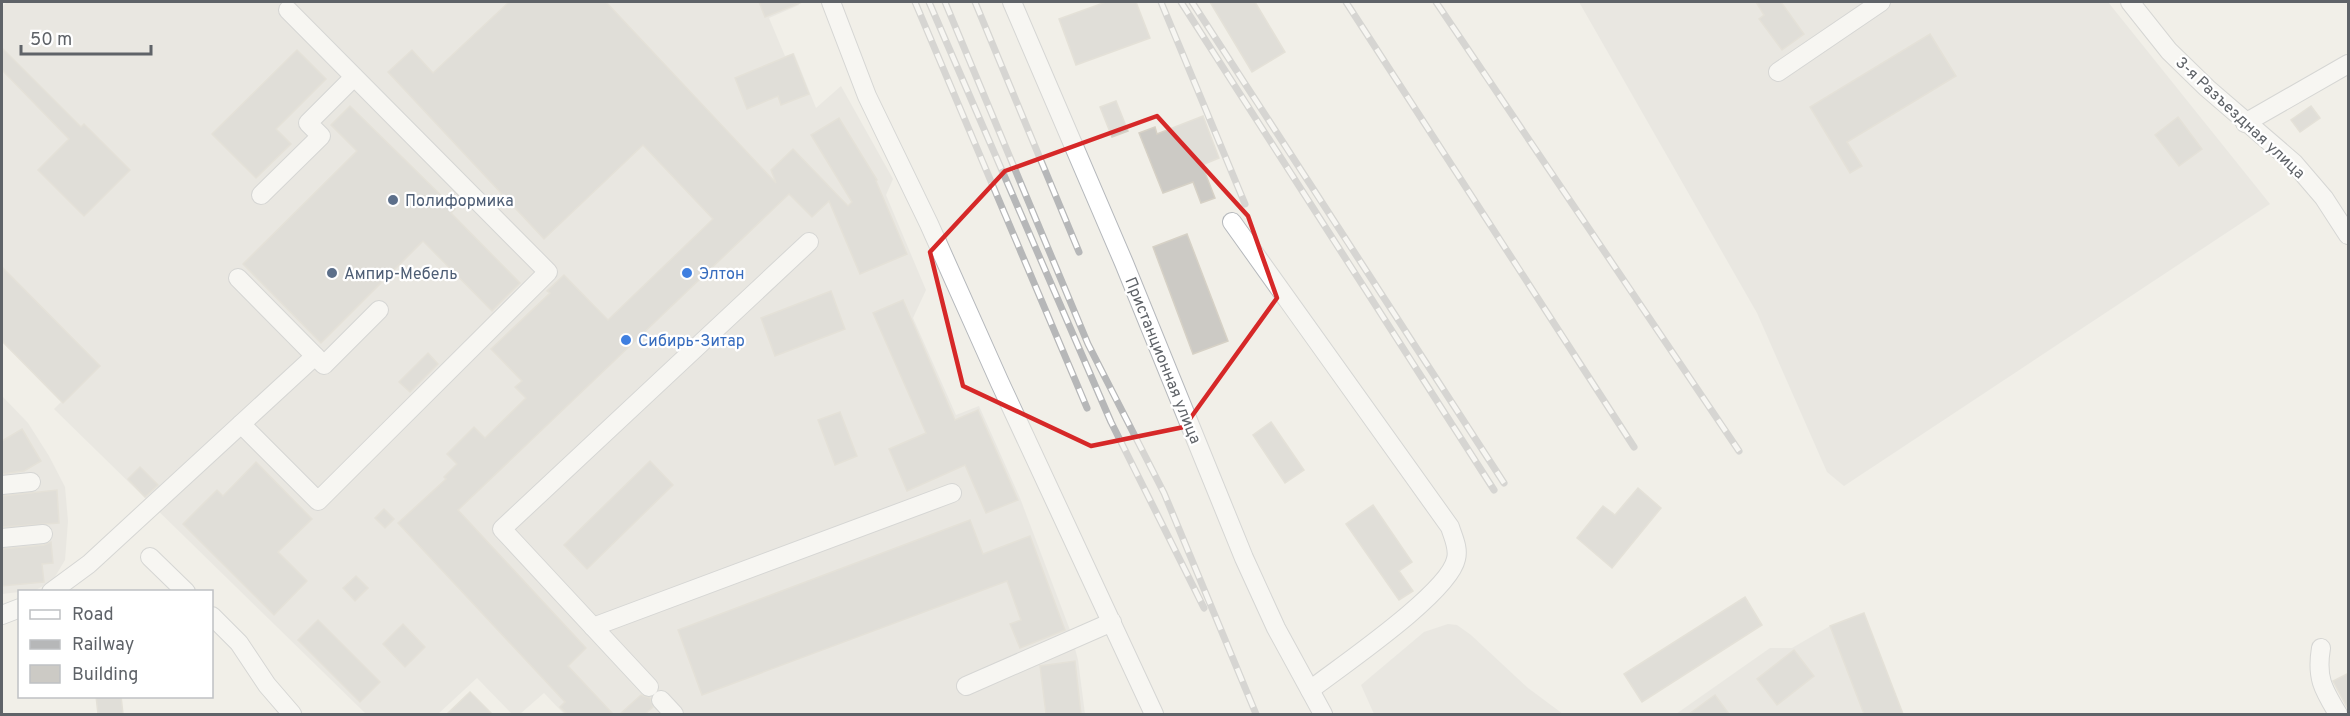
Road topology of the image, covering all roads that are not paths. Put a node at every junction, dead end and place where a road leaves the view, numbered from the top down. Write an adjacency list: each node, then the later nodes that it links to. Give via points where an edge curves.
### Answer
1 (831, 2): 29 (street, via 867,96)
2 (1015, 2): 33 (street, Пристанционная улица, via 1244,558)
3 (1881, 2): 7 (street)
4 (2130, 2): 9 (street, 3-я Разъездная улица, via 2169,51)
5 (288, 10): 8 (street)
6 (2349, 64): 9 (street)
7 (1778, 72)
8 (354, 77): 10 (street, via 308,123 321,136); 17 (street, via 548,272 318,501)
9 (2245, 123): 12 (street, 3-я Разъездная улица, via 2294,163)
10 (261, 195)
11 (1232, 222): 33 (street, via 1450,527 1456,544 1450,573 1422,604)
12 (2349, 235)
13 (809, 242): 30 (street, via 502,529)
14 (238, 278): 16 (street)
15 (379, 310): 16 (street, via 324,365)
16 (315, 356): 17 (street)
17 (241, 424): 24 (street, via 89,564)
18 (31, 482): 19 (street)
19 (2, 485)
20 (952, 493): 30 (street)
21 (43, 534): 22 (street)
22 (2, 538)
23 (150, 557): 25 (street)
24 (52, 590)
25 (185, 590)
26 (18, 609): 27 (street)
27 (2, 615)
28 (213, 617): 34 (street, via 239,643)
29 (1112, 622): 32 (street); 36 (street)
30 (593, 627): 35 (street)
31 (2321, 648): 38 (street, via 2318,668 2322,687)
32 (966, 686)
33 (1310, 690): 37 (street, Пристанционная улица)
34 (292, 714)
35 (675, 714)
36 (1154, 714)
37 (1323, 714)
38 (2338, 714)

